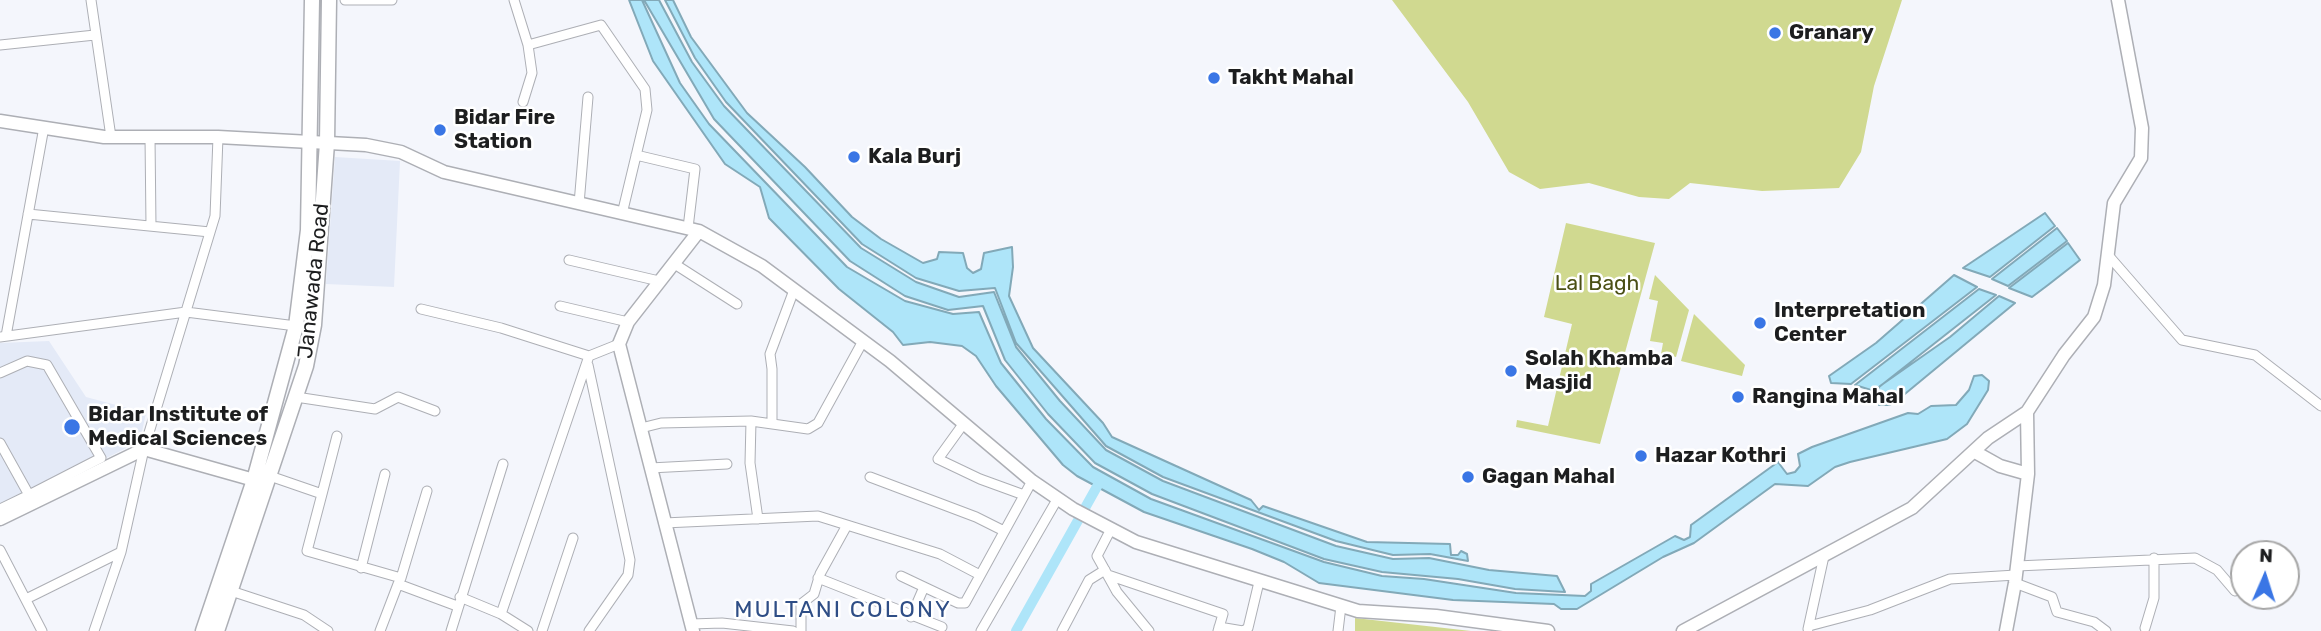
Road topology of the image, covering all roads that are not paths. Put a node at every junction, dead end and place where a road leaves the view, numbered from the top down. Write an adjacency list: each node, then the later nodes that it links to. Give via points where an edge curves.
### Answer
1 (91, 0): 8 (street)
2 (312, 0): 18 (main road, Janawada Road)
3 (329, 0): 19 (main road, Janawada Road)
4 (345, 0): 5 (street)
5 (392, 0)
6 (514, 0): 10 (street)
7 (2118, 0): 27 (street, via 2142,128 2141,158 2114,204)
8 (95, 35): 9 (street); 15 (street)
9 (0, 45)
10 (528, 45): 12 (street, via 532,73); 20 (street, via 596,25 605,27 647,95)
11 (588, 97): 21 (street)
12 (523, 102)
13 (0, 121): 14 (street)
14 (44, 127): 15 (street); 22 (street)
15 (111, 137): 16 (street)
16 (150, 137): 17 (street); 24 (street)
17 (218, 137): 18 (street); 26 (street, via 215,216)
18 (309, 142): 19 (street); 37 (main road, Janawada Road, via 307,230)
19 (327, 143): 21 (street, via 401,152 444,173); 43 (main road, Janawada Road, via 314,325)
20 (636, 155): 23 (street); 25 (street, via 695,170)
21 (579, 204): 23 (street)
22 (27, 214): 24 (street); 38 (street)
23 (622, 214): 25 (street)
24 (151, 226): 26 (street)
25 (693, 229): 29 (street); 31 (street, via 762,266)
26 (210, 232): 35 (street)
27 (2108, 255): 44 (street, via 2182,340 2255,355); 46 (street, via 2094,317)
28 (569, 260): 30 (street)
29 (673, 263): 30 (street); 32 (street)
30 (659, 281): 36 (street)
31 (794, 290): 39 (street); 49 (street, via 770,354)
32 (737, 304)
33 (560, 306): 36 (street)
34 (421, 309): 41 (street, via 501,328)
35 (186, 312): 37 (street); 38 (street); 53 (street)
36 (628, 322): 40 (street)
37 (296, 326): 60 (main road, Janawada Road)
38 (3, 336)
39 (863, 341): 48 (street); 49 (street, via 818,423 800,429)
40 (619, 344): 41 (street); 50 (street)
41 (588, 360): 95 (street); 111 (street, via 631,560 628,575)
42 (0, 373): 66 (street, via 27,361 47,365 101,458)
43 (296, 397): 45 (street, via 375,409 398,397); 61 (main road, Janawada Road)
44 (2321, 406)
45 (435, 411)
46 (2027, 412): 54 (street); 59 (street)
47 (751, 421): 49 (street); 50 (street); 71 (street, via 750,463)
48 (964, 423): 63 (street); 67 (street, via 938,459)
49 (772, 424)
50 (641, 428): 57 (street)
51 (337, 436): 65 (street)
52 (0, 443): 66 (street)
53 (144, 449): 60 (street); 70 (street); 78 (street)
54 (1975, 452): 59 (street); 79 (street, via 1912,508)
55 (503, 464): 93 (street)
56 (727, 464): 57 (street)
57 (650, 468): 72 (street)
58 (385, 474): 81 (street)
59 (2028, 474): 84 (street)
60 (255, 476): 61 (street); 104 (main road, Janawada Road)
61 (271, 477): 65 (street); 91 (main road, Janawada Road)
62 (870, 477): 75 (street)
63 (1032, 481): 67 (street); 68 (street)
64 (427, 491): 87 (street)
65 (322, 494): 81 (street, via 307,551)
66 (29, 495): 69 (street)
67 (1024, 495): 75 (street)
68 (1058, 498): 74 (street); 114 (street)
69 (0, 509)
70 (0, 519)
71 (758, 519): 72 (street); 73 (street, via 818,516)
72 (664, 523): 97 (street)
73 (846, 527): 83 (street, via 940,554); 86 (street)
74 (1108, 527): 82 (street, via 1097,556); 88 (street, via 1136,542)
75 (1004, 531): 83 (street)
76 (573, 538): 110 (street)
77 (0, 550): 92 (street)
78 (121, 552): 92 (street); 103 (street)
79 (1824, 556): 101 (street); 119 (street)
80 (2154, 558): 84 (street); 89 (street, via 2195,558 2217,570); 99 (street, via 2154,598)
81 (361, 568): 87 (street)
82 (1106, 573): 100 (street, via 1223,614); 115 (street, via 1089,580); 116 (street)
83 (980, 575): 90 (street, via 962,604)
84 (2016, 575): 101 (street, via 1950,579); 120 (street); 121 (street, via 2052,597 2057,612 2094,622)
85 (901, 576): 90 (street)
86 (818, 578): 96 (street); 113 (street, via 814,594 801,604)
87 (400, 581): 93 (street); 107 (street)
88 (1259, 582): 94 (street); 100 (street, via 1248,628)
89 (2230, 585)
90 (924, 587): 96 (street)
91 (231, 591): 105 (main road, Janawada Road); 106 (street, via 304,615)
92 (26, 599): 102 (street)
93 (459, 601): 95 (street); 108 (street)
94 (1341, 606): 117 (street); 118 (street)
95 (501, 614): 109 (street)
96 (911, 617): 98 (street)
97 (692, 627): 112 (street, via 722,623)
98 (942, 627)
99 (2145, 628)
100 (1219, 629)
101 (1808, 629)
102 (42, 631)
103 (94, 631)
104 (203, 631)
105 (218, 631)
106 (328, 631)
107 (380, 631)
108 (451, 631)
109 (528, 631)
110 (542, 631)
111 (589, 631)
112 (793, 631)
113 (801, 631)
114 (981, 631)
115 (1062, 631)
116 (1149, 631)
117 (1338, 631)
118 (1548, 631)
119 (1683, 631)
120 (2006, 631)
121 (2106, 631)

